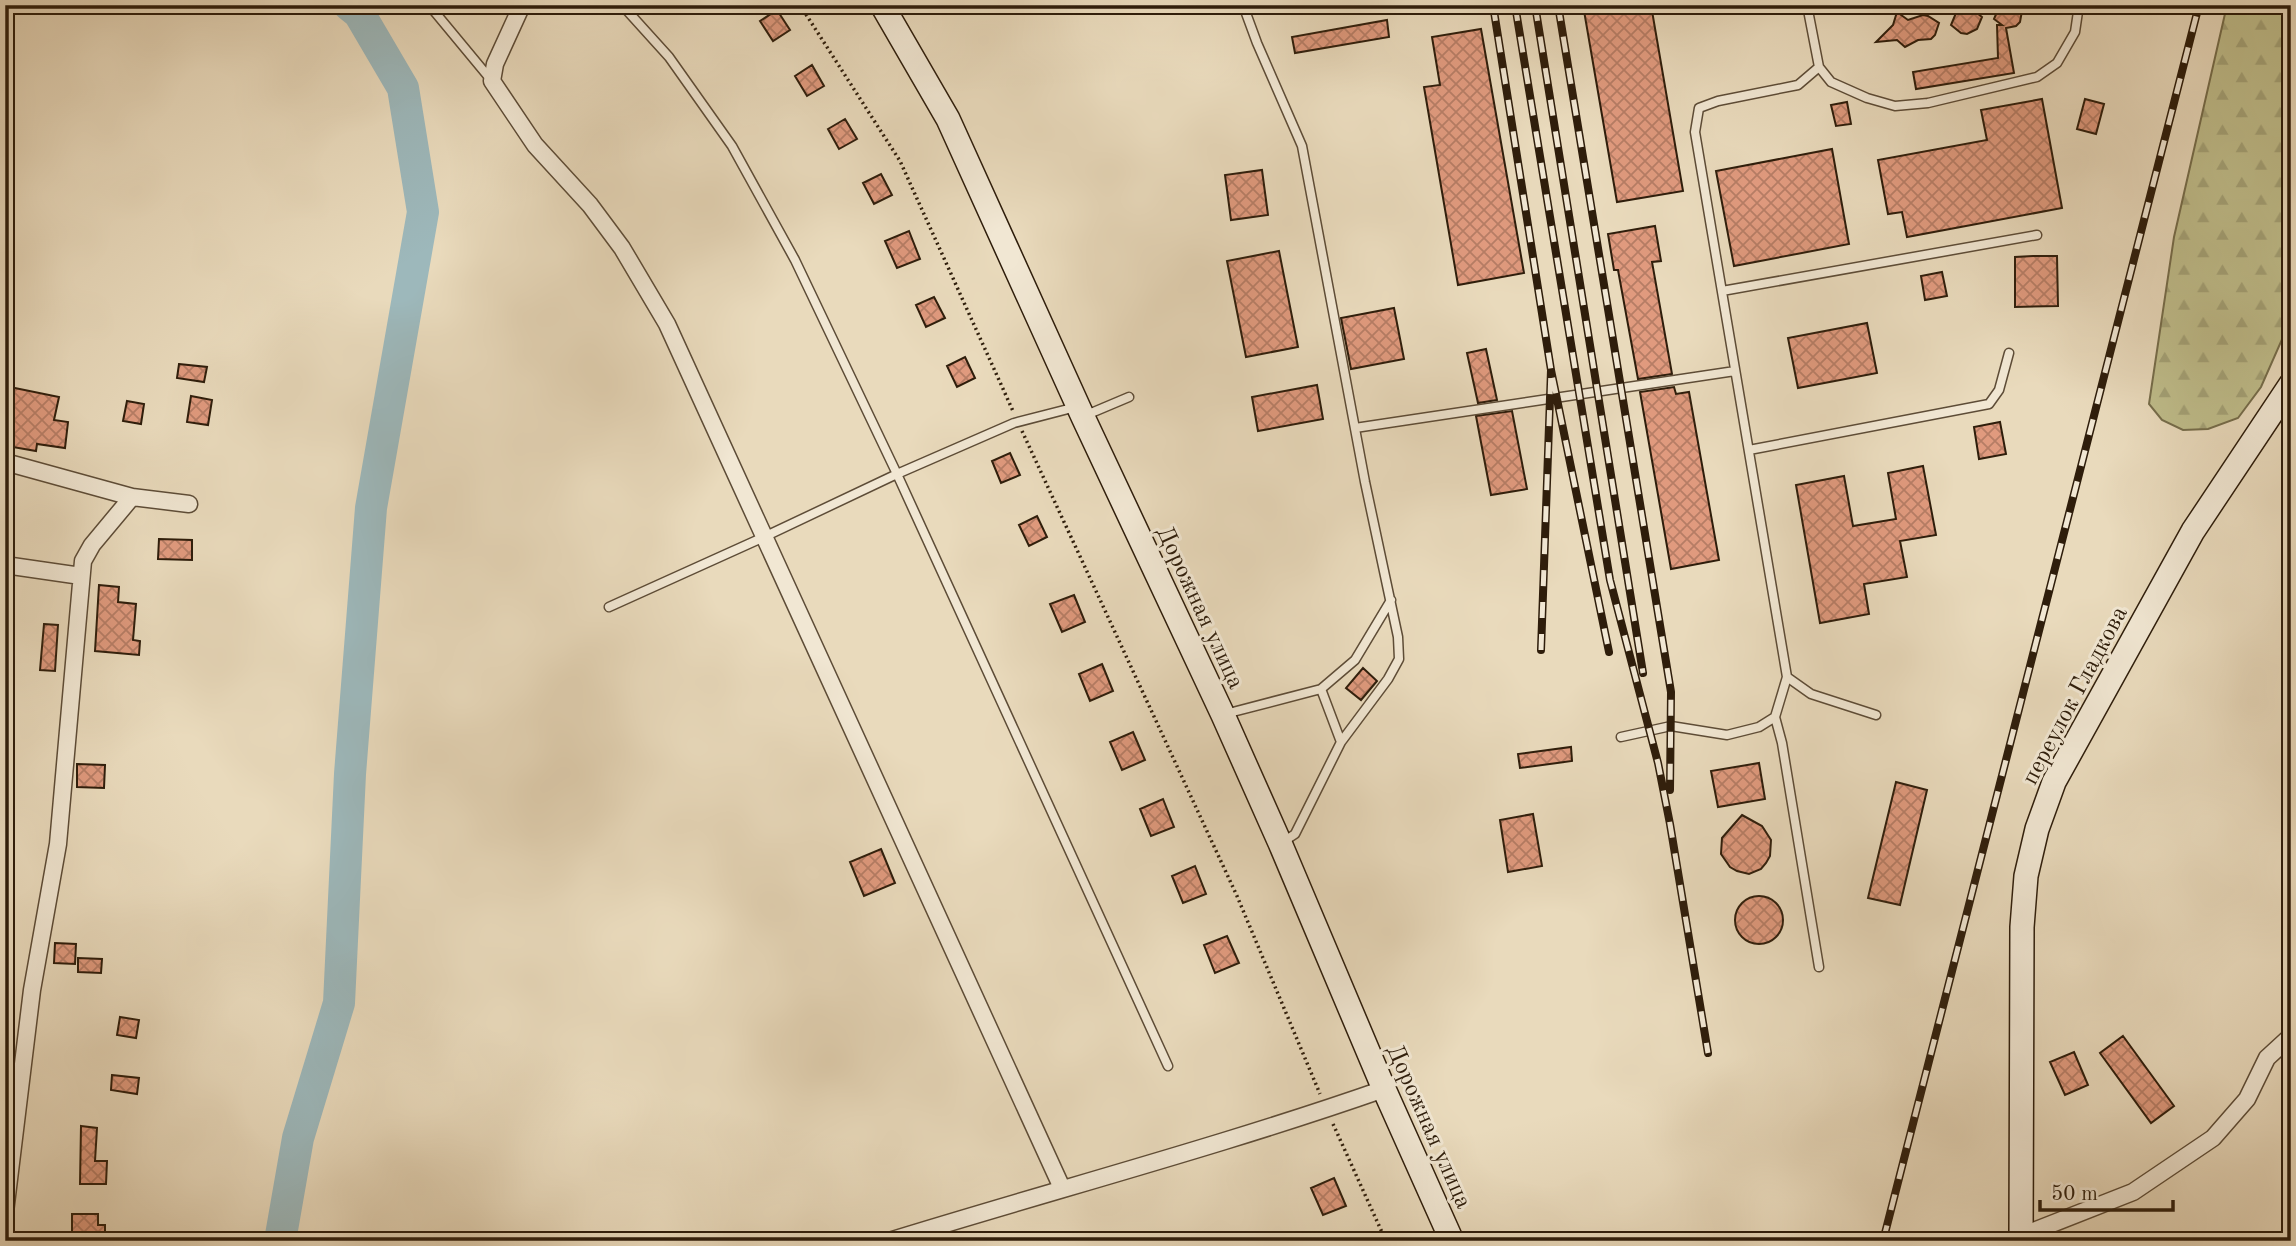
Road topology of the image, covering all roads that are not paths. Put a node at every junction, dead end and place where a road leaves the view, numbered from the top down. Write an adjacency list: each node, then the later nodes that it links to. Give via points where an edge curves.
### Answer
1 (429, 5): 9 (lane)
2 (522, 5): 9 (street)
3 (622, 5): 20 (lane, via 669,57 732,145 795,260)
4 (882, 5): 16 (street, Дорожная улица, via 948,119)
5 (1243, 5): 17 (lane, via 1302,146)
6 (1807, 5): 8 (lane)
7 (2079, 5): 8 (lane, via 2076,32 2057,63 2037,77 1928,103 1895,106 1867,98 1832,82)
8 (1819, 67): 11 (lane, via 1798,85 1699,108 1695,132)
9 (492, 81): 23 (street, via 535,145 622,248 667,324)
10 (2037, 235): 11 (lane)
11 (1722, 291): 13 (lane)
12 (2009, 353): 18 (lane, via 1999,390 1989,404)
13 (1735, 370): 17 (lane); 18 (lane)
14 (2291, 384): 42 (street, переулок Гладкова, via 2193,531 2054,782 2037,829 2026,876 2022,927)
15 (1129, 397): 16 (lane)
16 (1081, 412): 20 (lane, via 1018,422); 30 (street, Дорожная улица)
17 (1355, 428): 26 (lane)
18 (1749, 450): 28 (lane)
19 (5, 462): 21 (street)
20 (897, 474): 23 (lane); 38 (lane)
21 (132, 497): 22 (street); 25 (street, via 92,545)
22 (188, 504)
23 (764, 537): 27 (lane); 40 (street)
24 (5, 565): 25 (street)
25 (81, 576): 41 (street, via 58,844 32,990)
26 (1391, 600): 29 (lane, via 1355,660); 34 (lane, via 1399,659)
27 (609, 607)
28 (1787, 677): 31 (lane, via 1811,694); 32 (lane)
29 (1321, 689): 30 (lane); 34 (lane)
30 (1223, 715): 35 (street, Дорожная улица)
31 (1876, 715)
32 (1775, 718): 33 (lane, via 1727,735 1671,726); 36 (lane)
33 (1621, 737)
34 (1341, 742): 35 (lane, via 1295,834)
35 (1280, 843): 39 (street, Дорожная улица)
36 (1819, 967)
37 (2291, 1036): 42 (street, переулок Гладкова, via 2267,1058 2248,1100 2213,1138 2133,1192)
38 (1168, 1066)
39 (1384, 1089): 40 (street, via 1292,1121); 44 (street, Дорожная улица)
40 (1062, 1188): 43 (street)
41 (5, 1212)
42 (2021, 1238)
43 (889, 1241)
44 (1452, 1241)

